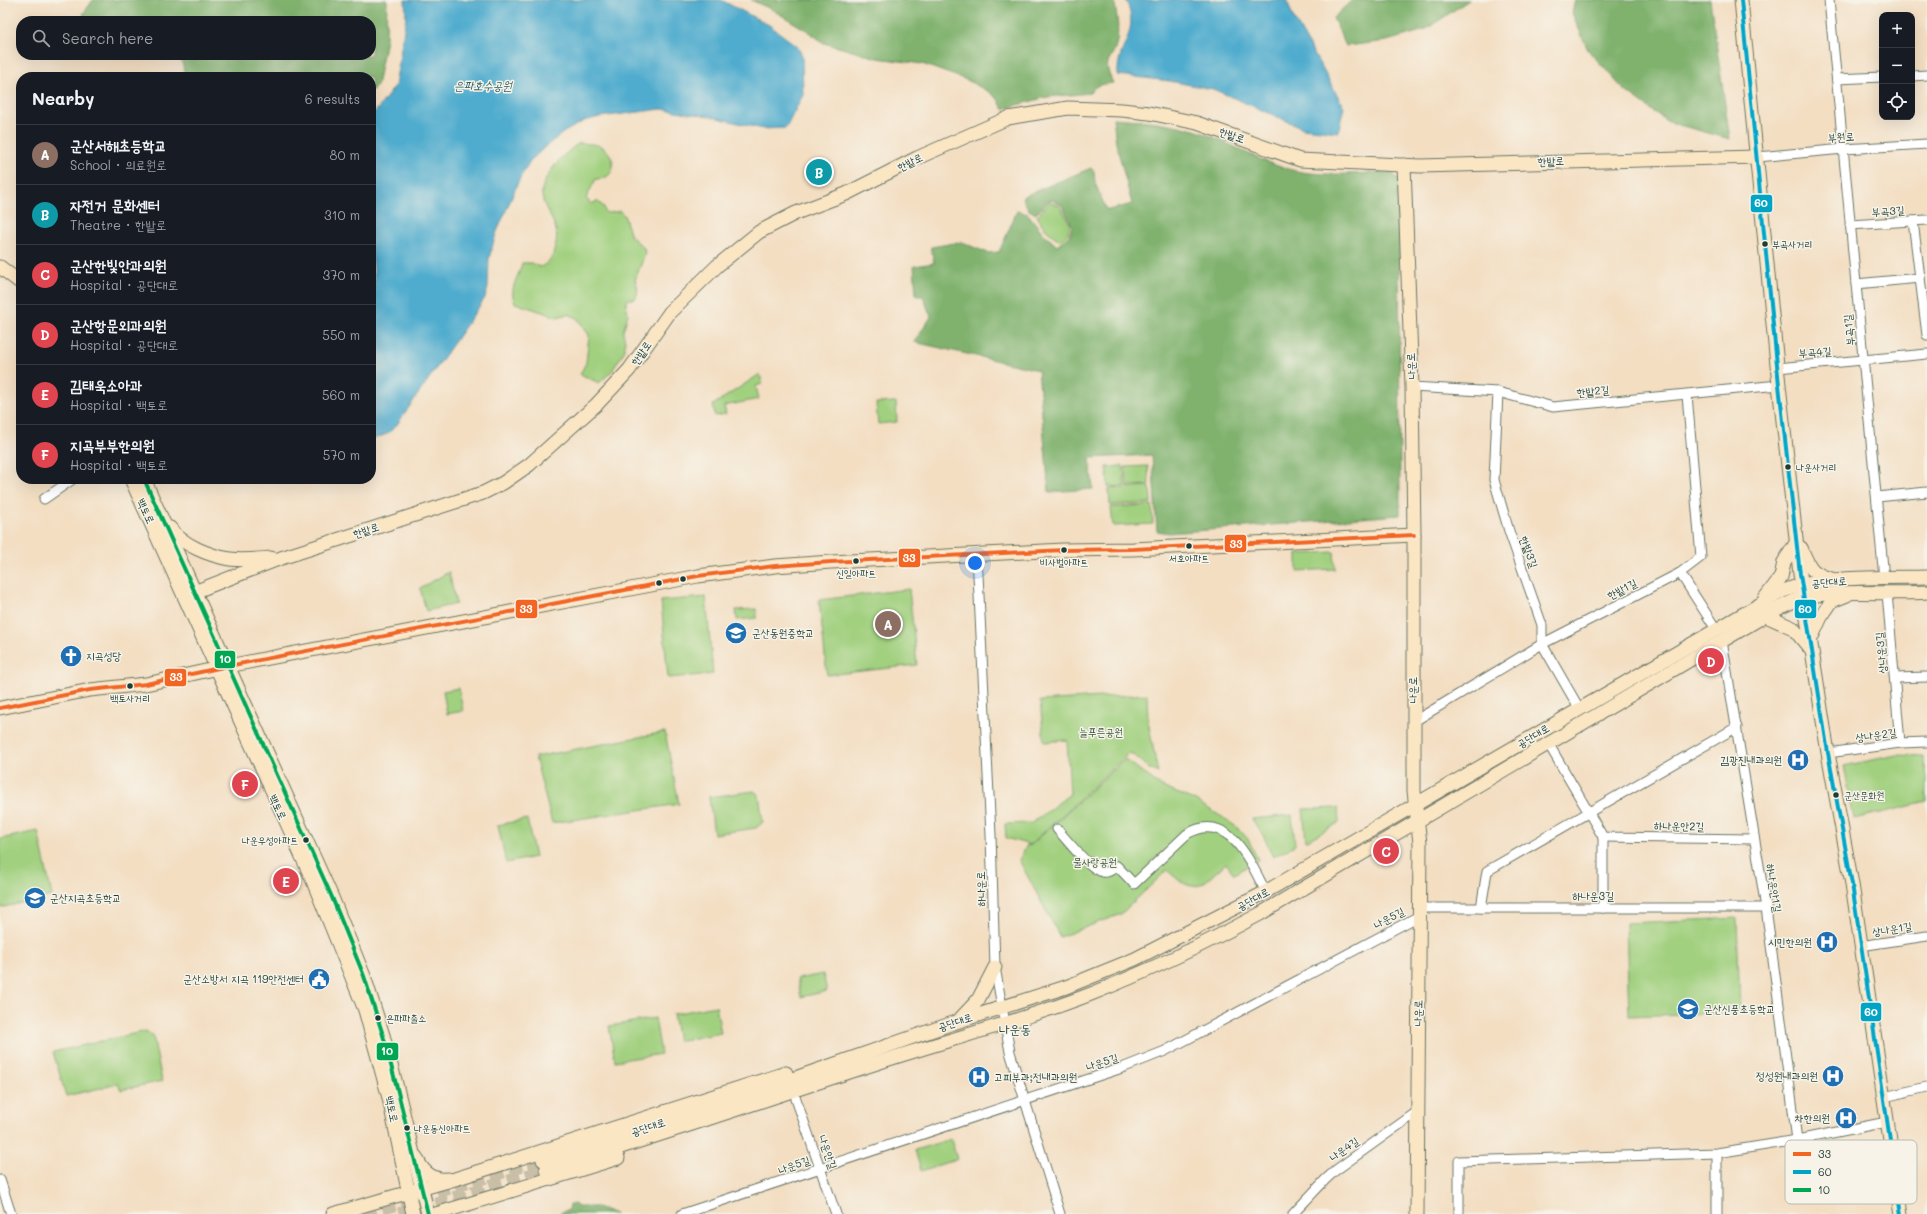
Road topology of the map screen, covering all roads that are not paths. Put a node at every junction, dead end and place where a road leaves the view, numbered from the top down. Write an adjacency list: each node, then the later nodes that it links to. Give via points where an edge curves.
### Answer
1 (1741, 0): 9 (street)
2 (1829, 0): 6 (street, 부곡1길)
3 (1927, 75): 4 (street)
4 (1915, 76)
5 (1879, 77): 6 (street)
6 (1837, 79): 8 (street, 부곡1길)
7 (1927, 144): 8 (street, 부원로)
8 (1844, 149): 9 (street, 부원로); 13 (street, 부곡1길)
9 (1757, 157): 10 (street, 한밭로); 21 (street)
10 (1404, 165): 23 (street, 나운로); 36 (street, 한밭로, via 1300,160 1197,123 1149,113 1057,109 1008,118 759,232 717,266 670,312 629,370 597,404 529,465 503,483 483,493)
11 (1927, 220): 12 (street, 부곡3길)
12 (1913, 221): 13 (street, 부곡3길); 15 (street)
13 (1850, 225): 17 (street, 부곡1길)
14 (0, 267): 16 (street)
15 (1920, 278): 17 (street); 18 (street)
16 (16, 279)
17 (1856, 284): 20 (street, 부곡1길)
18 (1927, 335)
19 (1927, 354): 20 (street, 부곡4길)
20 (1864, 361): 21 (street, 부곡4길); 30 (street, 부곡1길)
21 (1777, 368): 22 (street)
22 (1779, 386): 25 (street, 한밭2길); 34 (street)
23 (1412, 387): 24 (street, 한밭2길); 33 (street, 나운로)
24 (1498, 392): 25 (street, 한밭2길, via 1552,407); 49 (street, 한밭3길, via 1494,480 1542,625)
25 (1686, 395): 37 (street, 한밭1길, via 1701,556)
26 (66, 484): 31 (street)
27 (134, 484): 45 (street, 백토로)
28 (146, 484): 32 (street, 백토로)
29 (1927, 492): 30 (street)
30 (1877, 496): 39 (street, 부곡1길)
31 (44, 500)
32 (160, 514): 36 (street, via 180,538 203,551 220,557); 45 (street, 백토로)
33 (1414, 535): 35 (street); 56 (street, 나운로)
34 (1796, 540): 40 (street, via 1808,564 1819,576); 41 (street); 47 (street, via 1784,562 1781,577)
35 (977, 555): 51 (street, via 775,566 698,576); 75 (street, 하나운로)
36 (281, 558): 45 (street, 한밭로)
37 (1680, 573): 48 (street); 49 (street, 한밭1길)
38 (1927, 577): 39 (street, 공단대로)
39 (1884, 578): 40 (street, 공단대로)
40 (1839, 580): 41 (street, 공단대로)
41 (1802, 584): 46 (street); 47 (street, 공단대로, via 1783,591)
42 (1927, 592): 44 (street, 공단대로)
43 (1851, 593): 44 (street, 공단대로); 46 (street, 공단대로); 50 (street, via 1832,601 1821,617)
44 (1887, 593): 53 (street, 상나운3길)
45 (190, 594): 51 (street, 백토로)
46 (1803, 598): 47 (street, 공단대로); 50 (street)
47 (1763, 610): 48 (street, 공단대로); 50 (street, via 1793,628)
48 (1719, 635): 55 (street, 공단대로); 57 (street, 하나운안1길); 59 (street, 공단대로)
49 (1542, 644): 55 (street, 한밭3길); 56 (street, 한밭1길)
50 (1811, 645): 61 (street)
51 (222, 667): 54 (street, via 146,684 90,690); 86 (street, 백토로, via 331,895 370,992 396,1083); 94 (street, 백토로, via 365,1010)
52 (1927, 677): 53 (street, 상나운3길)
53 (1896, 678): 60 (street)
54 (0, 708)
55 (1579, 708): 62 (street, 공단대로)
56 (1413, 722): 62 (street, 나운로)
57 (1737, 726): 63 (street); 67 (street, 하나운안1길)
58 (1927, 742): 60 (street, 상나운2길)
59 (1548, 743): 63 (street); 64 (street, 공단대로)
60 (1900, 743): 61 (street, 상나운2길)
61 (1828, 753): 74 (street, via 1852,884)
62 (1414, 806): 64 (street, 나운로); 68 (street, 공단대로)
63 (1588, 812): 66 (street); 69 (street, via 1487,871)
64 (1417, 821): 72 (street, 나운로, via 1420,843); 78 (street, 공단대로, via 1207,943 1090,994)
65 (1057, 829): 68 (street, via 1093,866 1108,872 1117,866 1134,884 1186,834 1196,828 1220,829 1239,846)
66 (1603, 837): 67 (street, 하나운안2길); 70 (street)
67 (1754, 839): 71 (street, 하나운안1길)
68 (1266, 892): 76 (street, 공단대로, via 1136,959 1066,987)
69 (1481, 908): 70 (street, 하나운3길); 72 (street, 하나운3길)
70 (1603, 908): 71 (street, 하나운3길)
71 (1766, 908): 87 (street, 하나운안1길)
72 (1419, 912): 83 (street, 나운5길, via 1180,1045 1122,1068); 84 (street, 나운로)
73 (1927, 936): 74 (street, 상나운1길)
74 (1860, 946): 81 (street)
75 (995, 967): 76 (street, 하나운로); 77 (street, via 978,1000 965,1015)
76 (1002, 1007): 77 (street, 공단대로); 78 (street, 하나운로)
77 (952, 1023): 79 (street, 공단대로, via 544,1165 674,1131); 92 (street, via 772,1077)
78 (1005, 1023): 79 (street, 공단대로); 83 (street, 하나운로, via 1010,1052)
79 (929, 1046): 82 (street)
80 (1927, 1087): 81 (street)
81 (1884, 1097): 85 (street)
82 (796, 1099): 91 (street, 나운안길); 95 (street)
83 (1025, 1099): 91 (street, 나운5길); 105 (street, 하나운로)
84 (1417, 1112): 106 (street, 나운4길, via 1331,1174); 107 (street, 나운로)
85 (1887, 1122): 87 (street); 88 (street)
86 (408, 1138): 92 (street, via 417,1160 428,1174 442,1180); 94 (street, 백토로)
87 (1797, 1140)
88 (1890, 1140)
89 (1785, 1142): 90 (street)
90 (1717, 1153): 108 (street, via 1459,1161); 109 (street)
91 (820, 1168): 103 (street, 나운5길); 104 (street, 나운안길)
92 (460, 1178): 94 (street)
93 (0, 1180): 97 (street)
94 (415, 1191): 98 (street); 99 (street, 백토로); 100 (street, 백토로)
95 (466, 1204): 101 (street); 102 (street)
96 (1899, 1204): 110 (street)
97 (11, 1214)
98 (333, 1214)
99 (413, 1214)
100 (428, 1214)
101 (436, 1214)
102 (452, 1214)
103 (682, 1214)
104 (836, 1214)
105 (1060, 1214)
106 (1293, 1214)
107 (1416, 1214)
108 (1460, 1214)
109 (1717, 1214)
110 (1901, 1214)

